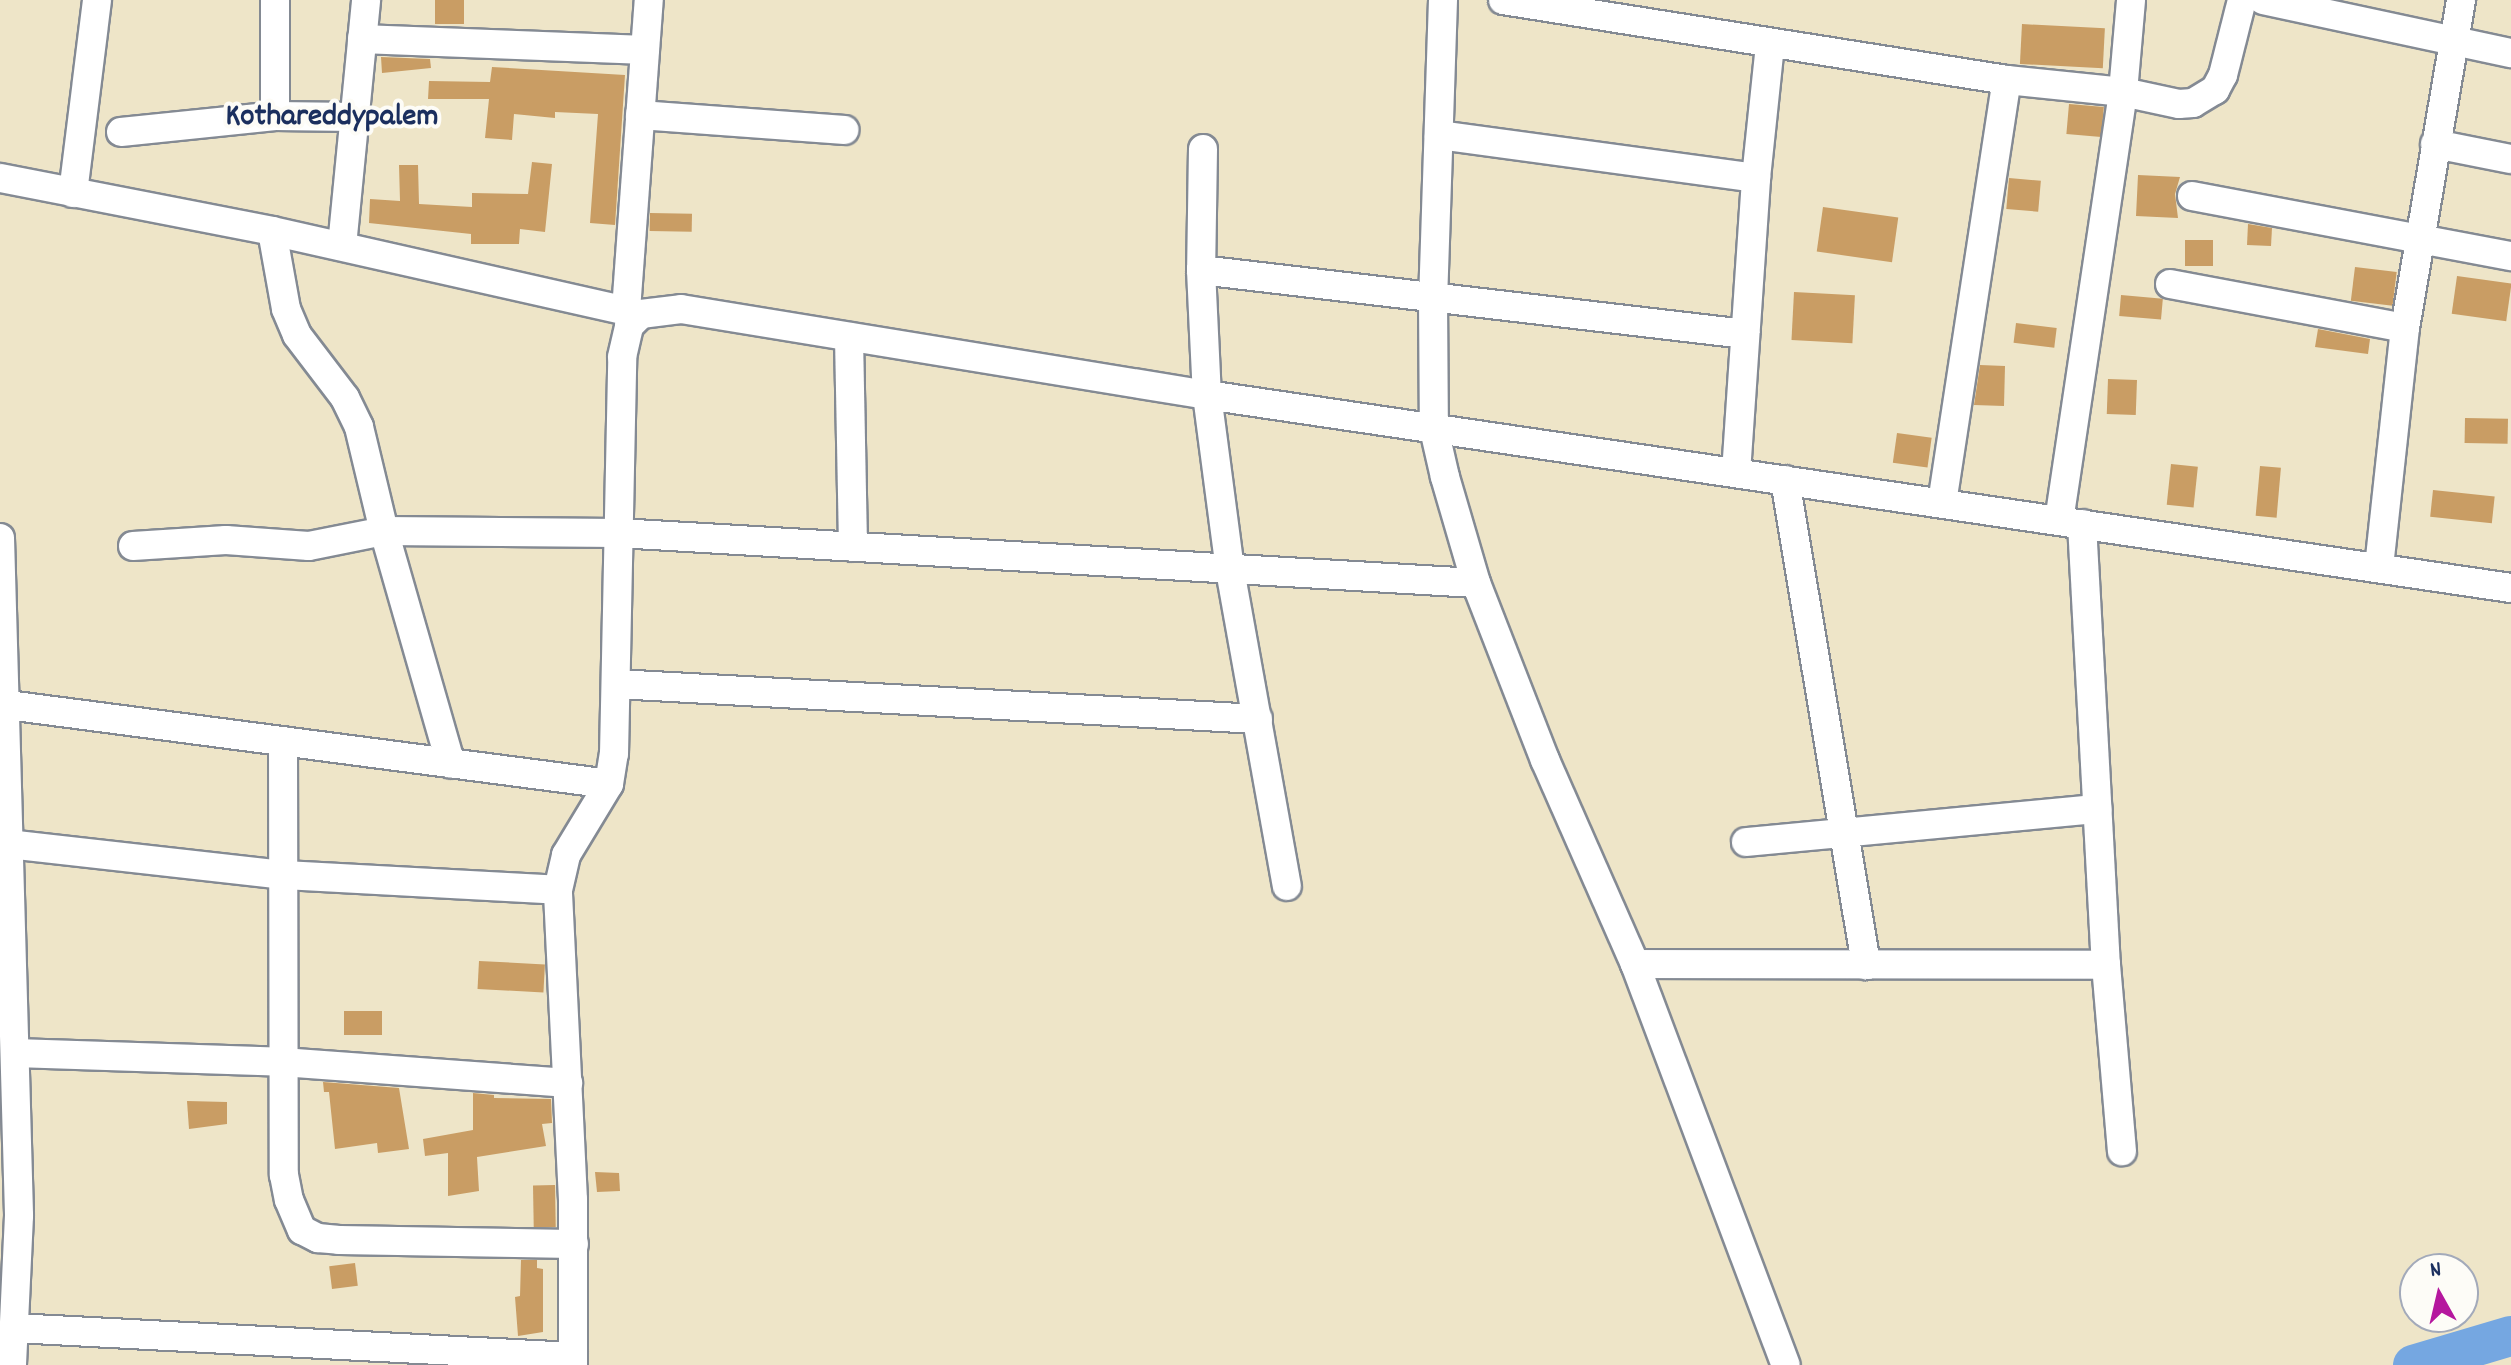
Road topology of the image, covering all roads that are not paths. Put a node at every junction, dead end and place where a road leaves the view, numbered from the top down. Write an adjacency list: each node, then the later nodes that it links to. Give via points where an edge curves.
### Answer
1 (97, 0): 29 (street)
2 (275, 0): 19 (street)
3 (366, 0): 11 (street)
4 (649, 0): 14 (street)
5 (1443, 0): 23 (street)
6 (1503, 0): 13 (street)
7 (2131, 0): 17 (street)
8 (2242, 0): 17 (street, via 2223,75 2204,99 2179,104)
9 (2263, 0): 12 (street)
10 (2461, 0): 12 (street)
11 (362, 39): 14 (street); 20 (street)
12 (2453, 42): 15 (street); 24 (street)
13 (1770, 45): 16 (street); 28 (street)
14 (645, 50): 18 (street)
15 (2511, 53)
16 (2007, 80): 17 (street); 46 (street)
17 (2123, 92): 47 (street)
18 (640, 115): 21 (street); 38 (street)
19 (275, 116): 20 (street); 22 (street)
20 (355, 117): 33 (street)
21 (844, 130)
22 (121, 132)
23 (1439, 135): 28 (street); 37 (street)
24 (2435, 144): 26 (street); 32 (street)
25 (1203, 149): 35 (street)
26 (2511, 159)
27 (0, 178): 29 (street)
28 (1756, 178): 40 (street)
29 (73, 193): 31 (street)
30 (2192, 196): 32 (street)
31 (272, 231): 33 (street); 48 (street, via 286,309 297,335 345,398 359,427)
32 (2421, 239): 34 (street); 39 (street)
33 (342, 246): 38 (street)
34 (2511, 256)
35 (1201, 270): 37 (street); 42 (street)
36 (2170, 284): 39 (street)
37 (1433, 299): 40 (street); 43 (street)
38 (634, 312): 41 (street, via 681,309); 49 (street, via 624,338)
39 (2405, 328): 53 (street)
40 (1745, 334): 44 (street)
41 (849, 337): 42 (street); 52 (street)
42 (1207, 395): 43 (street); 54 (street)
43 (1434, 429): 44 (street); 55 (street)
44 (1736, 473): 45 (street)
45 (1785, 480): 46 (street); 64 (street)
46 (1942, 503): 47 (street)
47 (2070, 523): 53 (street); 63 (street)
48 (384, 531): 49 (street); 51 (street, via 309,546 226,540); 61 (street)
49 (618, 533): 52 (street); 57 (street)
50 (0, 538): 58 (street)
51 (133, 546)
52 (853, 547): 54 (street)
53 (2379, 567): 56 (street)
54 (1230, 570): 55 (street); 59 (street)
55 (1476, 583): 70 (street, via 1545,760)
56 (2511, 588)
57 (616, 684): 59 (street); 62 (street)
58 (3, 704): 60 (street); 66 (street)
59 (1258, 719): 68 (street)
60 (283, 741): 61 (street); 67 (street)
61 (451, 764): 62 (street)
62 (609, 784): 69 (street, via 566,855)
63 (2097, 809): 64 (street); 72 (street)
64 (1846, 832): 65 (street); 71 (street)
65 (1746, 842)
66 (8, 844): 67 (street); 73 (street)
67 (284, 875): 69 (street); 74 (street)
68 (1287, 886)
69 (558, 890): 75 (street)
70 (1635, 964): 71 (street); 81 (street)
71 (1866, 965): 72 (street)
72 (2106, 965): 76 (street)
73 (15, 1053): 74 (street); 78 (street, via 19,1216)
74 (282, 1062): 75 (street); 77 (street, via 284,1175 302,1230 339,1240)
75 (568, 1083): 77 (street)
76 (2122, 1151)
77 (574, 1244): 79 (street)
78 (14, 1328): 79 (street); 80 (street)
79 (573, 1361)
80 (12, 1365)
81 (1786, 1365)

